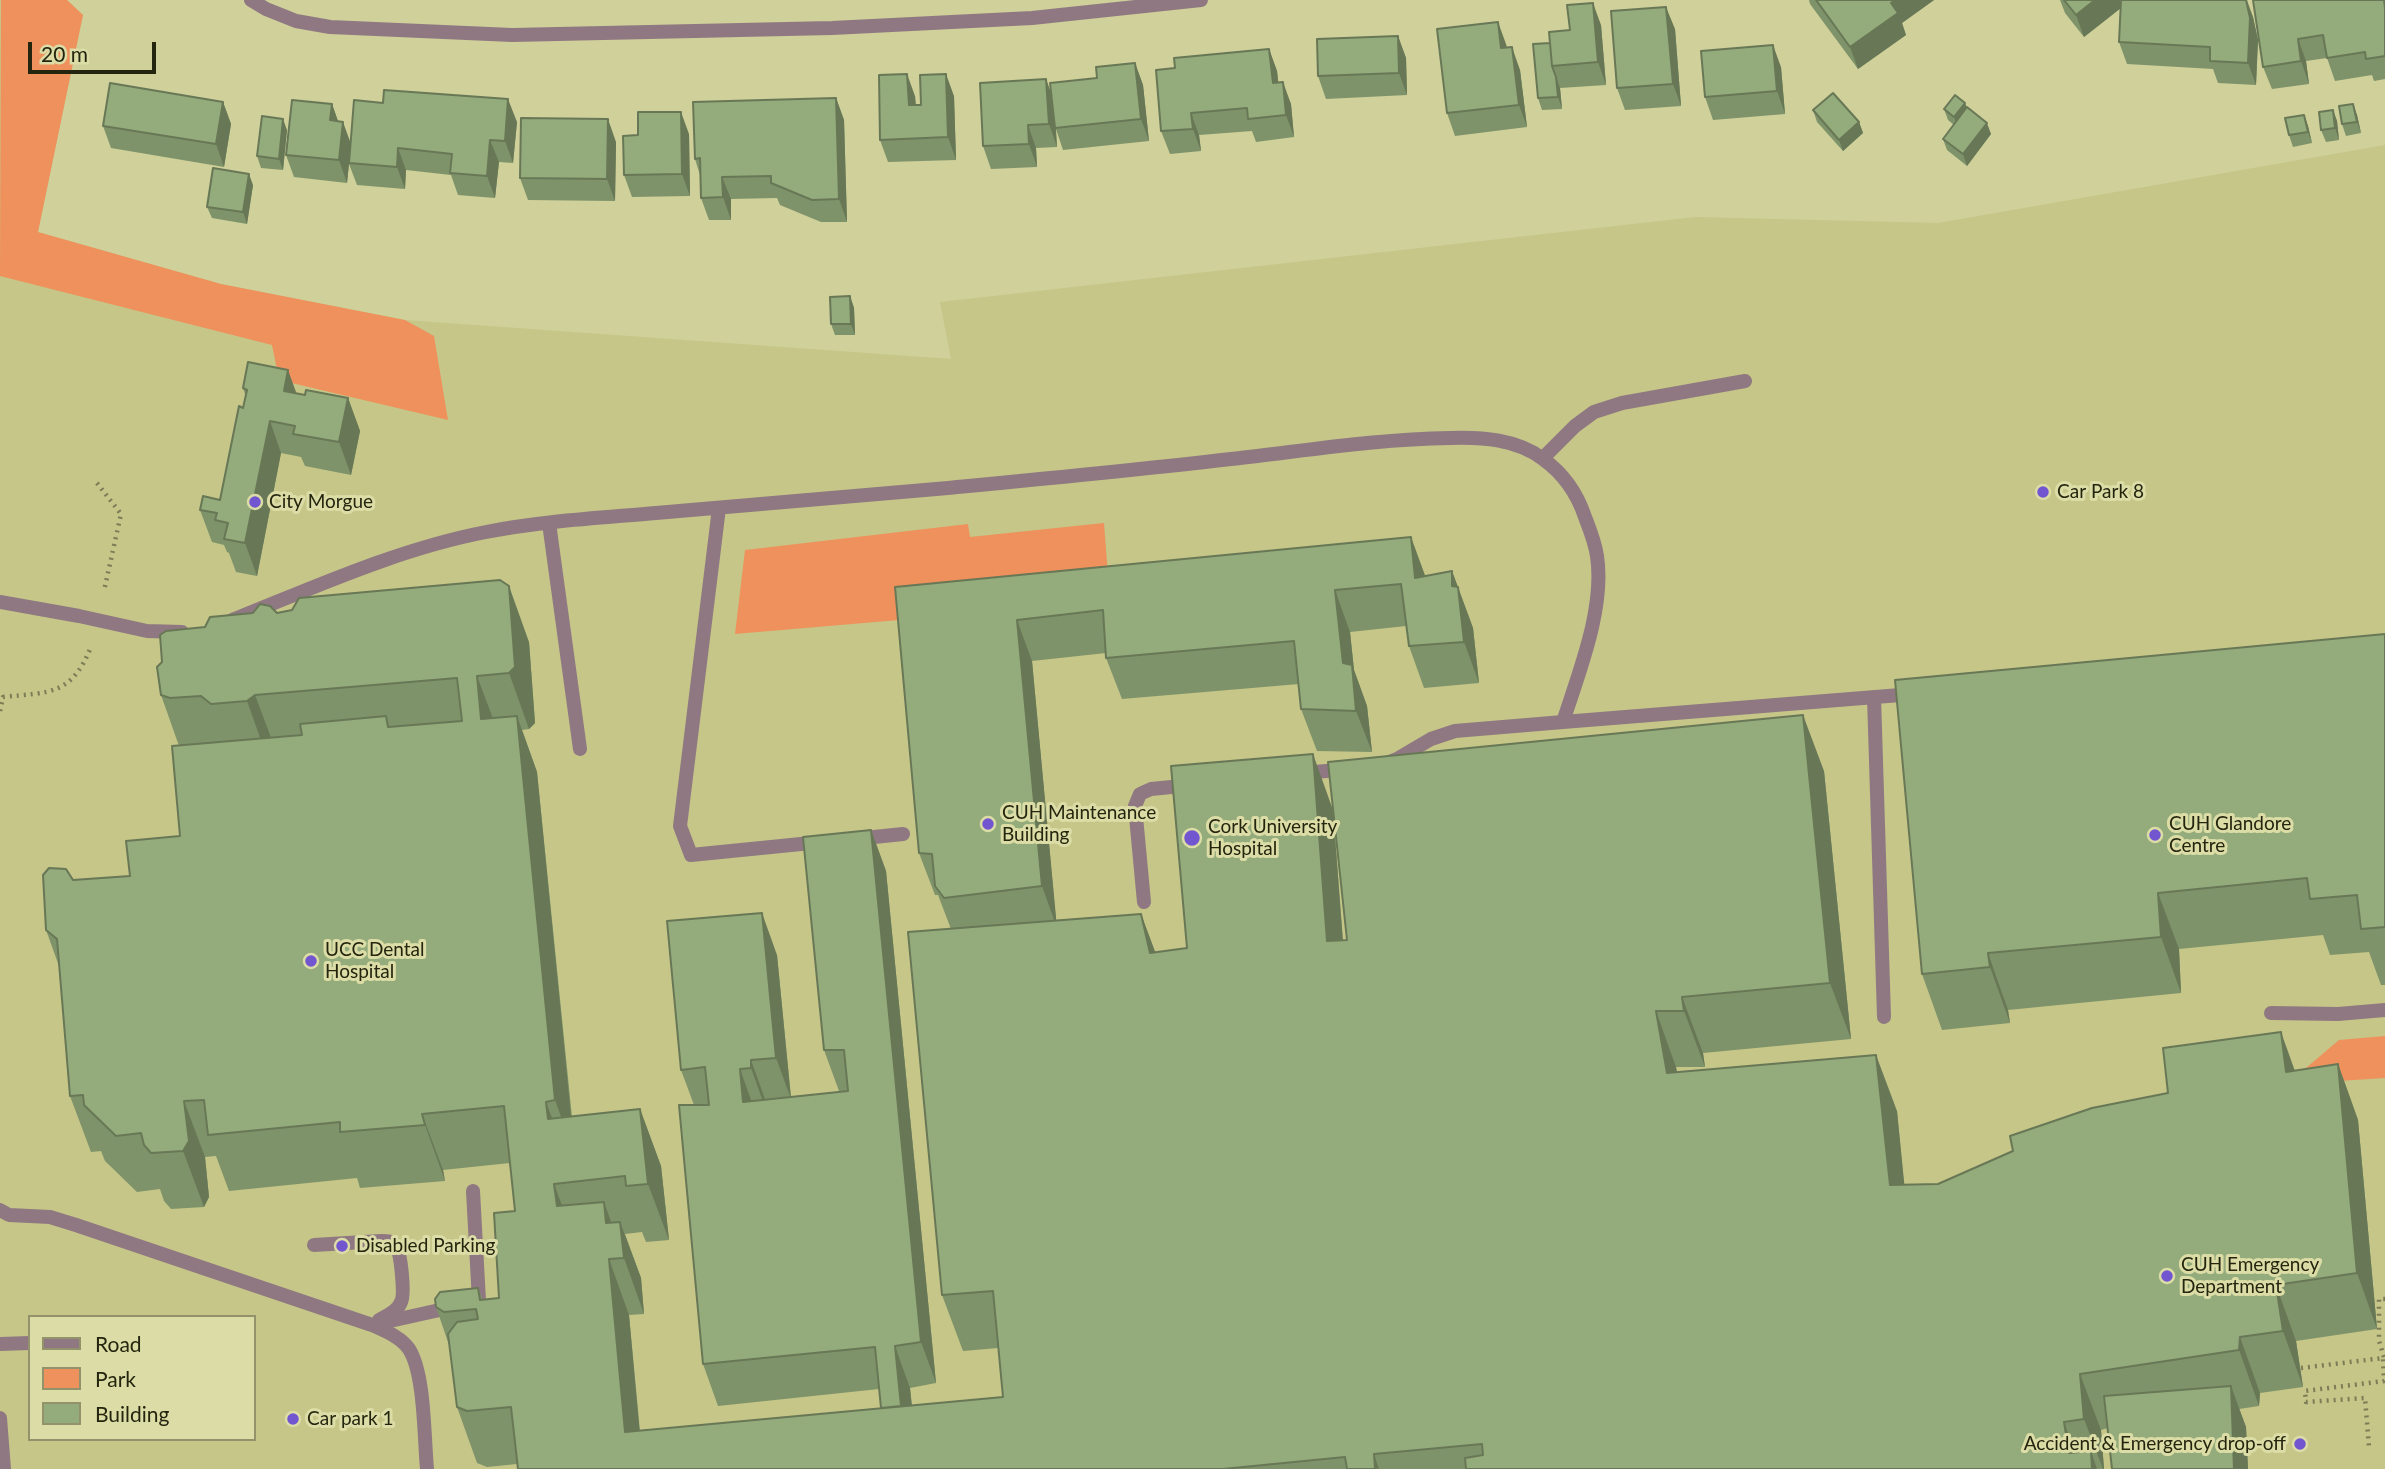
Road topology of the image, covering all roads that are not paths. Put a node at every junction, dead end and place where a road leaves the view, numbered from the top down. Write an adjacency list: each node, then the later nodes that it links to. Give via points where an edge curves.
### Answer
1 (251, 0): 2 (street, via 296,21 330,27 512,35 1031,18)
2 (1201, 0)
3 (1745, 381): 4 (street, via 1622,402 1594,412)
4 (1543, 458): 5 (street, via 1502,440 1452,438); 12 (street, via 1579,499 1593,538 1599,579)
5 (719, 508): 6 (street); 16 (street, via 680,827 691,855)
6 (549, 523): 8 (street, via 417,549); 13 (street)
7 (0, 602): 9 (street, via 147,631)
8 (216, 626)
9 (197, 631)
10 (1929, 692): 11 (street)
11 (1874, 697): 12 (street); 20 (street)
12 (1563, 722): 14 (street, via 1455,731 1397,759)
13 (580, 749)
14 (1290, 775)
15 (1207, 783): 17 (street, via 1140,794 1135,806)
16 (903, 834)
17 (1144, 902)
18 (2385, 1010): 19 (street)
19 (2271, 1013)
20 (1884, 1017)
21 (473, 1191): 24 (street, via 480,1301)
22 (0, 1210): 24 (street, via 76,1225)
23 (314, 1245): 24 (street, via 381,1241 398,1248 401,1303)
24 (372, 1325): 29 (street, via 408,1348 415,1363)
25 (28, 1343): 26 (street)
26 (0, 1344)
27 (0, 1418): 28 (street)
28 (4, 1469)
29 (427, 1469)

